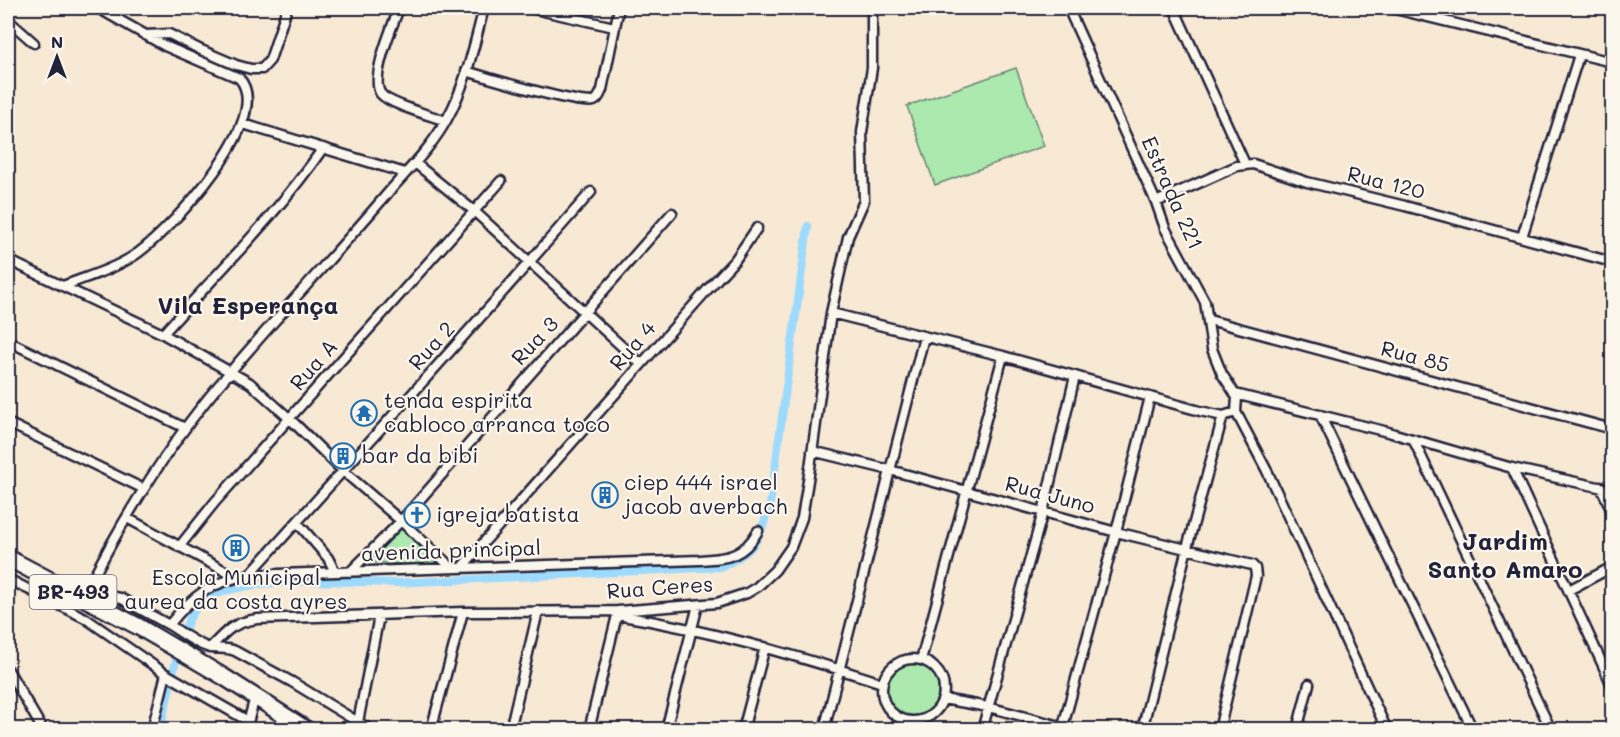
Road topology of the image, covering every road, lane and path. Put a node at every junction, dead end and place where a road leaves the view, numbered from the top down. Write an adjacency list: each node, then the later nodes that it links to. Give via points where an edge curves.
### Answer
1 (98, 8): 13 (street)
2 (287, 8): 13 (street, via 270,60 258,69 236,65 169,34)
3 (399, 8): 18 (street, via 378,72 379,90 391,100)
4 (484, 8): 17 (street)
5 (530, 8): 12 (street)
6 (619, 8): 12 (street)
7 (872, 8): 35 (street, Rua Ceres, via 872,68 862,132 864,197 848,237)
8 (1068, 8): 26 (street, Estrada 221)
9 (1174, 8): 22 (street)
10 (1391, 8): 15 (street)
11 (8, 20): 14 (street)
12 (614, 27): 17 (street, via 602,90 593,102)
13 (145, 35): 19 (street, via 239,78 246,90)
14 (34, 43)
15 (1579, 55): 16 (street); 30 (street)
16 (1612, 62)
17 (466, 71): 18 (street)
18 (446, 121): 21 (street)
19 (243, 124): 20 (street); 34 (street, via 222,163 154,240 118,265)
20 (323, 148): 23 (street); 38 (street)
21 (415, 163): 23 (street); 27 (street)
22 (1245, 164): 26 (street); 30 (street, Rua 120)
23 (405, 173): 43 (street)
24 (501, 181): 27 (street, Rua A)
25 (591, 192): 32 (street, Rua 2)
26 (1156, 202): 37 (street, Estrada 221, via 1165,228 1202,296)
27 (474, 211): 32 (street); 50 (street, Rua A)
28 (672, 213): 36 (street, Rua 3)
29 (757, 228): 42 (street, Rua 4, via 735,260)
30 (1522, 237): 33 (street, Rua 120)
31 (8, 260): 34 (street)
32 (530, 262): 36 (street); 57 (street, Rua 2)
33 (1612, 262)
34 (63, 286): 38 (street)
35 (831, 313): 39 (street); 55 (street, Rua Ceres)
36 (585, 314): 42 (street); 66 (street, Rua 3)
37 (1209, 320): 45 (street, Estrada 221, via 1214,355); 53 (street, Rua 85)
38 (163, 334): 43 (street)
39 (924, 337): 41 (street); 58 (street)
40 (8, 341): 52 (street)
41 (1003, 356): 44 (street); 62 (street)
42 (641, 364): 74 (street, Rua 4)
43 (230, 371): 50 (street, via 250,383); 52 (street)
44 (1075, 376): 46 (street); 64 (street)
45 (1235, 394): 47 (street); 48 (street)
46 (1150, 397): 49 (street); 69 (street)
47 (1236, 412): 49 (street); 122 (street)
48 (1320, 415): 54 (street); 123 (street)
49 (1223, 416): 71 (street)
50 (290, 419): 57 (street); 70 (street, Rua A)
51 (8, 423): 60 (street)
52 (185, 428): 60 (street)
53 (1612, 429)
54 (1413, 439): 56 (street); 124 (street)
55 (812, 451): 58 (street, Rua Juno); 83 (street, Rua Ceres, via 800,525 782,560 747,593)
56 (1512, 468): 59 (street); 81 (street)
57 (342, 470): 66 (street); 67 (street, Rua 2)
58 (890, 470): 62 (street, Rua Juno); 93 (street)
59 (1601, 487): 61 (street); 63 (street)
60 (144, 489): 65 (street)
61 (1612, 490)
62 (965, 491): 64 (street, Rua Juno); 92 (street)
63 (1612, 511)
64 (1043, 512): 69 (street, Rua Juno); 101 (street)
65 (127, 518): 70 (street); 82 (street)
66 (401, 521): 73 (street); 77 (street, Rua 3)
67 (297, 522): 76 (street); 78 (street, Rua 2)
68 (758, 531): 74 (street, avenida principal, via 747,547 726,558)
69 (1116, 532): 71 (street, Rua Juno); 105 (street)
70 (178, 546): 79 (street)
71 (1187, 548): 119 (street); 120 (street, Rua Juno, via 1252,565 1256,572)
72 (8, 558): 82 (highway, BR-493)
73 (451, 567): 74 (street, avenida principal); 77 (street, avenida principal)
74 (462, 567)
75 (1612, 567): 81 (street)
76 (336, 572): 77 (street, avenida principal); 78 (street, avenida principal)
77 (350, 572)
78 (249, 575): 79 (street, avenida principal)
79 (236, 577): 88 (street, avenida principal, via 217,582 200,593)
80 (8, 579): 95 (street, via 85,618)
81 (1569, 590): 98 (street)
82 (79, 591): 88 (street, via 120,598); 99 (highway, BR-493)
83 (698, 605): 86 (street, Rua Ceres); 89 (street)
84 (538, 611): 85 (street, Rua Ceres); 86 (street, Rua Ceres); 111 (street)
85 (463, 612): 87 (street, Rua Ceres); 110 (street)
86 (618, 613): 89 (street); 112 (street)
87 (379, 616): 90 (street, Rua Ceres, via 248,620 232,626); 103 (street)
88 (169, 625): 90 (street)
89 (692, 628): 91 (street); 113 (street)
90 (206, 647): 103 (street, via 235,651)
91 (765, 647): 93 (street); 114 (street)
92 (921, 660): 96 (street, via 895,664); 100 (street, via 939,672 944,685)
93 (839, 669): 96 (street); 115 (street)
94 (8, 670): 106 (street)
95 (169, 676): 104 (street); 107 (street)
96 (882, 683): 102 (street, via 887,706)
97 (1309, 684): 121 (street)
98 (1612, 684)
99 (255, 697): 104 (street); 108 (highway, BR-493)
100 (943, 699): 101 (street); 102 (street, via 928,716)
101 (988, 707): 105 (street); 117 (street)
102 (906, 720): 116 (street)
103 (358, 722): 109 (street)
104 (247, 725)
105 (1062, 728): 118 (street)
106 (43, 729)
107 (152, 729)
108 (307, 729)
109 (371, 729)
110 (431, 729)
111 (510, 729)
112 (589, 729)
113 (666, 729)
114 (743, 729)
115 (824, 729)
116 (904, 729)
117 (982, 729)
118 (1075, 729)
119 (1142, 729)
120 (1219, 729)
121 (1297, 729)
122 (1387, 729)
123 (1473, 729)
124 (1551, 729)

